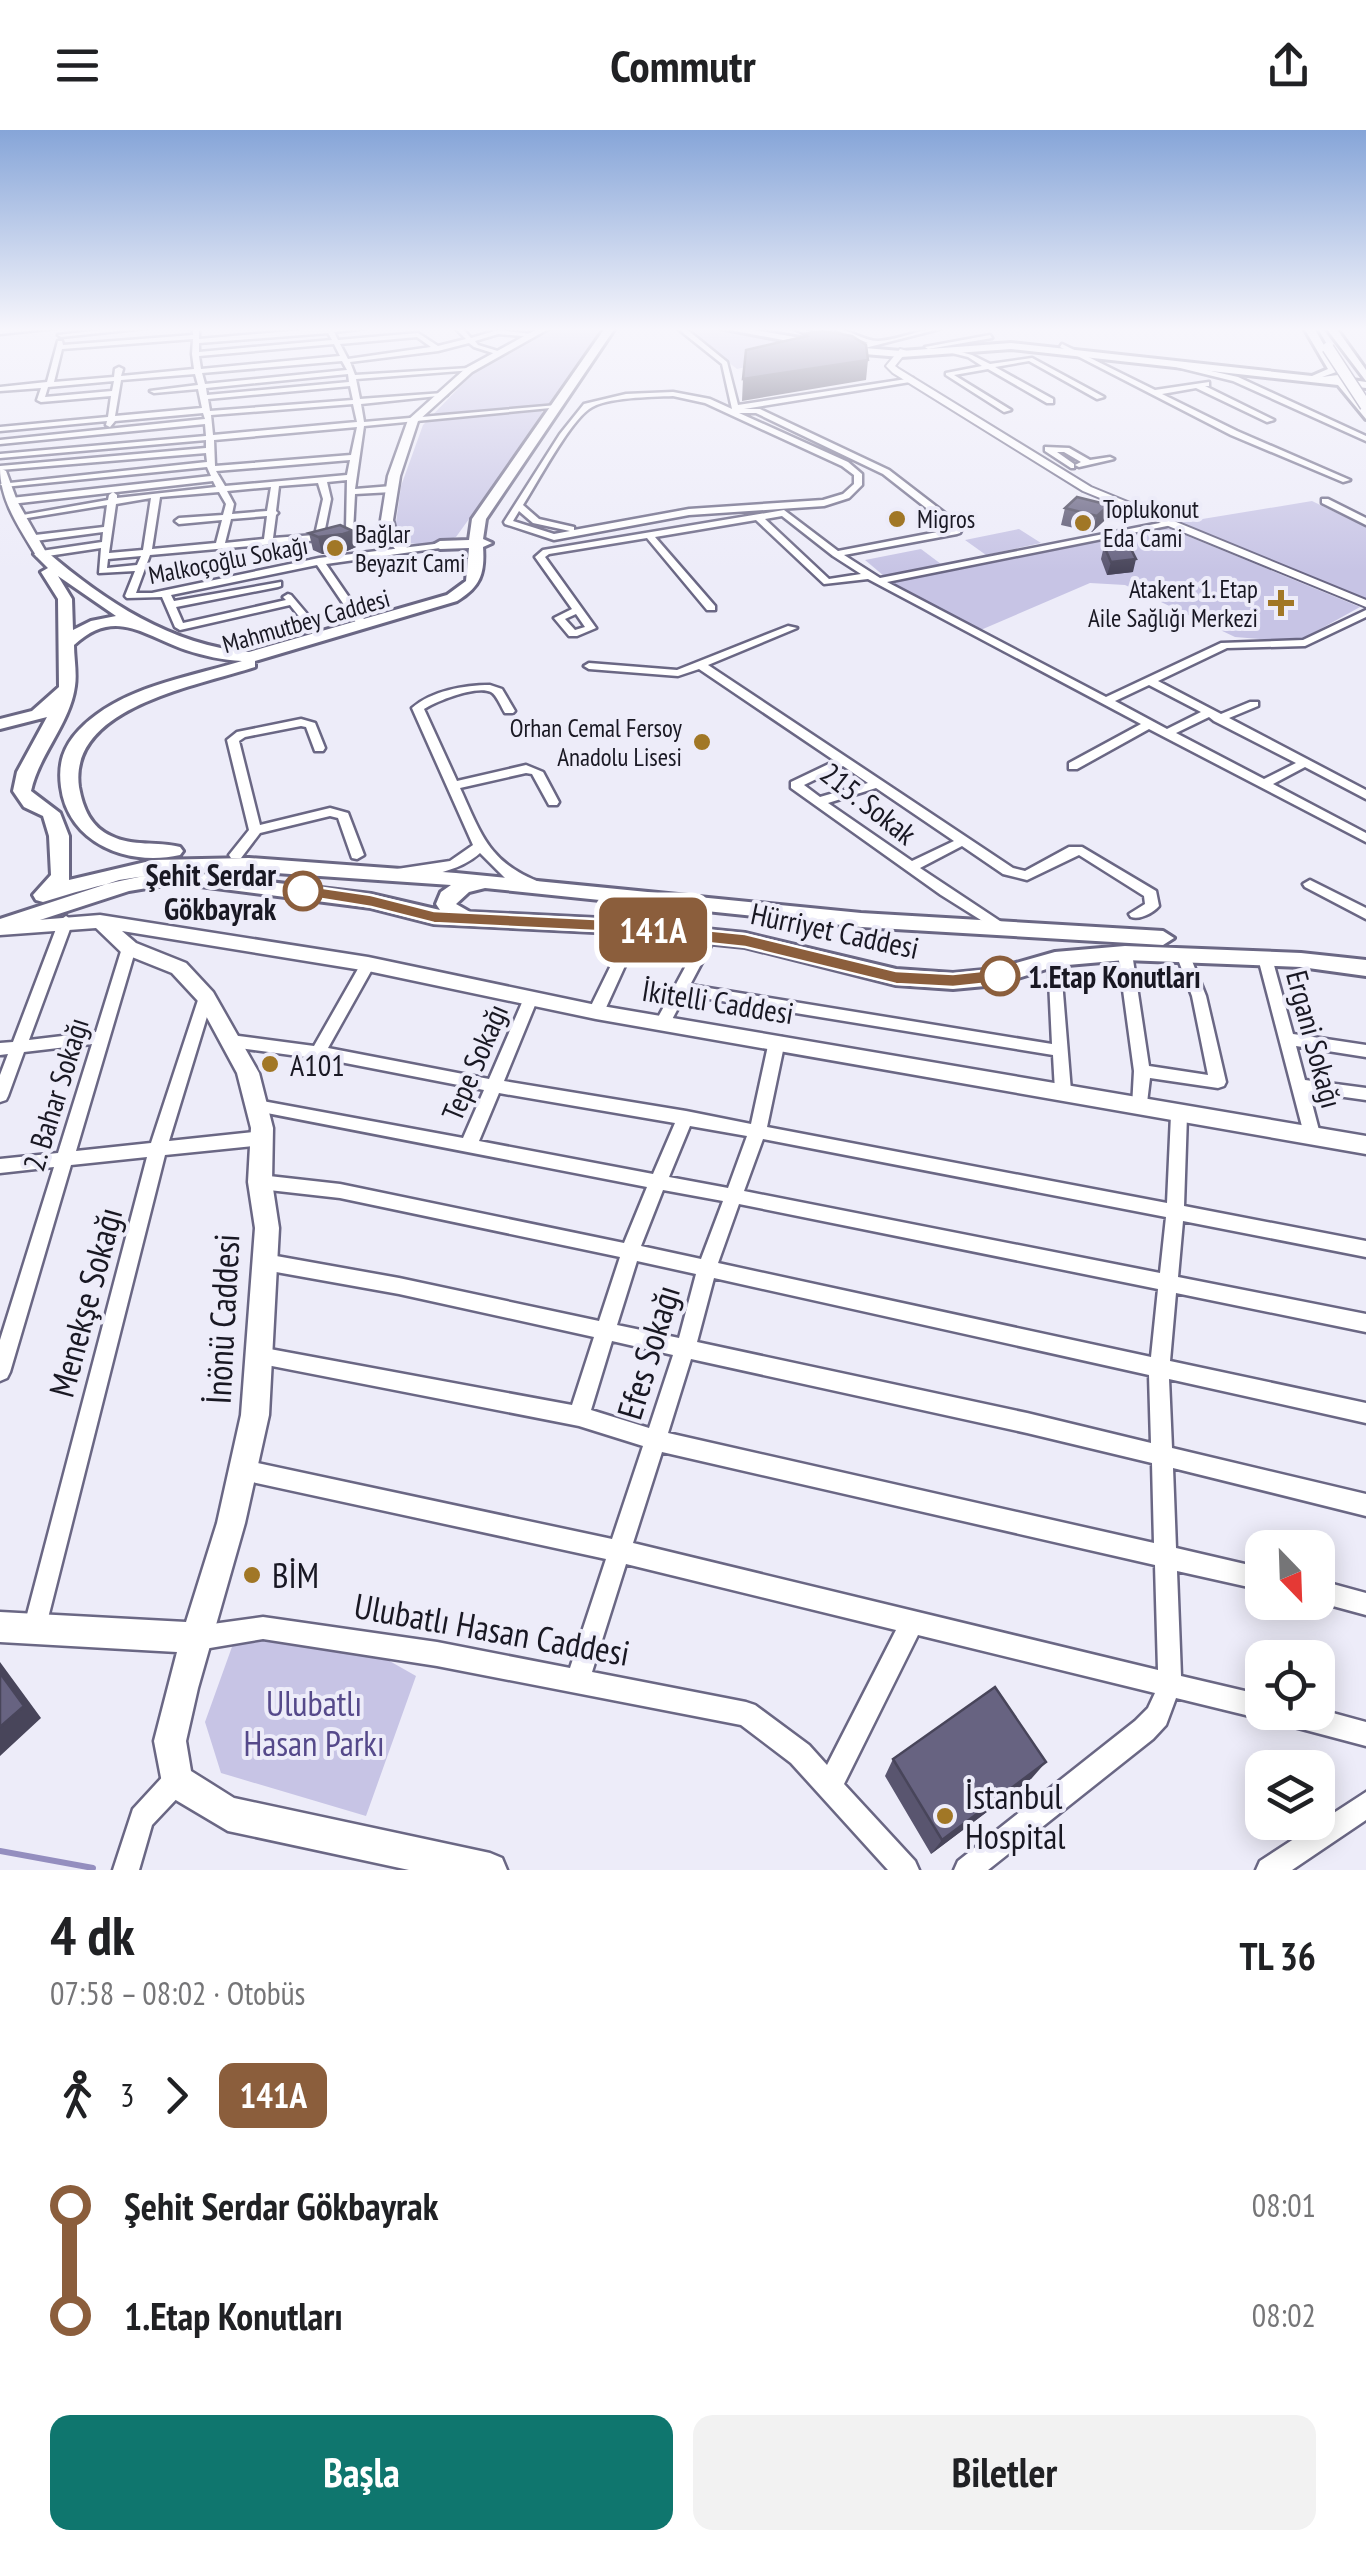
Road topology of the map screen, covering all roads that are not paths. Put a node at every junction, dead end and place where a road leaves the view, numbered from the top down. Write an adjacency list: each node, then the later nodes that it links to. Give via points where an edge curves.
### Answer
1 (53, 409): 19 (street)
2 (79, 409): 25 (street)
3 (113, 409): 24 (street)
4 (151, 409): 22 (street)
5 (207, 409): 23 (street)
6 (255, 409): 20 (street)
7 (357, 409): 29 (street)
8 (426, 409): 27 (main road)
9 (536, 409): 27 (street)
10 (559, 409): 68 (main road, Mahmutbey Caddesi)
11 (560, 409): 80 (main road, Mahmutbey Caddesi)
12 (585, 409): 61 (street)
13 (737, 409): 21 (street)
14 (955, 409): 46 (street)
15 (1189, 409): 51 (street)
16 (1194, 409): 38 (street)
17 (1247, 409): 28 (street)
18 (1301, 409): 35 (street)
19 (46, 410)
20 (247, 410): 23 (street)
21 (732, 410): 72 (street, via 845,464 858,474 858,485 824,503 689,512); 86 (street, via 757,411 886,472 958,527)
22 (150, 415): 23 (street); 24 (street)
23 (208, 415): 31 (street); 34 (street)
24 (111, 418): 25 (street); 31 (street)
25 (76, 420): 30 (street); 33 (street)
26 (278, 420): 32 (street)
27 (414, 420): 29 (street); 54 (main road)
28 (1270, 420)
29 (360, 424): 32 (street); 40 (street)
30 (0, 429)
31 (110, 430): 33 (street); 37 (street)
32 (264, 432): 34 (street)
33 (74, 433): 36 (street)
34 (210, 436): 37 (street); 39 (street)
35 (1366, 439)
36 (0, 442)
37 (108, 444): 41 (street); 44 (street)
38 (1270, 445)
39 (210, 450): 41 (street); 48 (street)
40 (355, 457): 48 (street); 49 (street)
41 (106, 459): 44 (street); 47 (street)
42 (1110, 460): 43 (street)
43 (1088, 463): 45 (street); 45 (street, via 1066,450 1048,450)
44 (1, 465): 47 (street); 59 (main road)
45 (1072, 466): 46 (street)
46 (1050, 470): 69 (street)
47 (108, 473): 48 (street); 53 (street)
48 (214, 475): 52 (street); 53 (street); 55 (street); 66 (street, via 230,504)
49 (351, 478): 50 (street); 56 (street)
50 (322, 480): 52 (street); 75 (street, via 327,499)
51 (1346, 480)
52 (275, 485): 63 (street)
53 (114, 488): 59 (street); 60 (street)
54 (392, 489): 56 (street); 82 (main road, via 387,520)
55 (184, 492): 57 (street); 67 (street)
56 (351, 492): 75 (street, via 350,530)
57 (156, 495): 60 (street); 84 (street, Malkoçoğlu Sokağı)
58 (1324, 501): 70 (street)
59 (11, 502): 64 (main road)
60 (112, 502): 62 (street); 71 (street)
61 (517, 505): 72 (street, via 540,522); 72 (street, via 510,525 550,537)
62 (62, 510): 64 (street); 73 (street)
63 (274, 513): 66 (street); 77 (street)
64 (20, 516): 76 (main road)
65 (758, 517): 74 (street); 86 (street, via 784,513); 90 (street, via 827,582)
66 (227, 518): 67 (street); 79 (street)
67 (179, 521): 81 (street)
68 (478, 522): 78 (main road); 80 (main road, Mahmutbey Caddesi)
69 (1167, 522): 90 (street); 95 (street)
70 (1366, 522)
71 (109, 529): 73 (street); 83 (street)
72 (586, 531)
73 (65, 534): 76 (street)
74 (648, 536): 96 (street); 97 (street, via 540,557)
75 (319, 537): 77 (street)
76 (34, 538): 85 (main road)
77 (268, 541): 79 (street)
78 (447, 544): 80 (main road); 82 (street, Malkoçoğlu Sokağı)
79 (220, 545): 81 (street)
80 (478, 546): 100 (main road, Mahmutbey Caddesi, via 478,576 464,592); 109 (main road, Mahmutbey Caddesi, via 492,577 465,600)
81 (170, 549): 84 (street)
82 (402, 549): 87 (street, Malkoçoğlu Sokağı)
83 (106, 550): 84 (street); 85 (street); 88 (street, via 102,571)
84 (147, 551): 88 (street, Malkoçoğlu Sokağı)
85 (42, 554): 99 (main road, Mahmutbey Caddesi, via 85,593); 103 (main road, via 65,599)
86 (836, 554): 90 (street)
87 (318, 562): 89 (street, Malkoçoğlu Sokağı); 100 (street)
88 (140, 568): 92 (street, Malkoçoğlu Sokağı, via 130,596)
89 (268, 571): 91 (street); 92 (street, Malkoçoğlu Sokağı)
90 (874, 578): 110 (street)
91 (278, 584): 93 (street); 94 (street)
92 (165, 592): 94 (street)
93 (292, 602): 94 (street, via 180,627); 102 (street)
94 (171, 604)
95 (1366, 604)
96 (711, 608)
97 (578, 610)
98 (1366, 613): 107 (street, via 1304,643 1225,645)
99 (142, 624): 103 (main road, via 110,620 76,632); 104 (main road, Mahmutbey Caddesi)
100 (363, 625): 102 (main road, Mahmutbey Caddesi)
101 (792, 628): 105 (street)
102 (320, 636): 104 (main road, Mahmutbey Caddesi, via 250,656)
103 (66, 644): 108 (main road)
104 (194, 646): 109 (main road, via 200,663)
105 (699, 664): 106 (street, via 678,673); 119 (street)
106 (589, 666)
107 (1150, 680): 110 (street); 113 (street)
108 (67, 688): 115 (main road, via 46,712); 117 (main road)
109 (138, 699): 134 (main road, via 95,725 69,760 82,827 130,848)
110 (1108, 700): 114 (street)
111 (1254, 704): 113 (street)
112 (509, 711): 126 (street, via 497,691 486,687 425,700 418,708)
113 (1213, 716): 116 (street); 120 (street)
114 (1151, 723): 116 (street); 121 (street)
115 (2, 724): 117 (main road, via 29,723)
116 (1168, 733): 125 (street)
117 (47, 737): 143 (main road, via 22,791 50,814 59,836 61,876)
118 (319, 748): 130 (street, via 311,725 301,722 232,740)
119 (844, 761): 123 (street, 215. Sokak); 124 (street)
120 (1302, 764): 125 (street); 127 (street)
121 (1073, 766)
122 (781, 775): 123 (street)
123 (796, 784): 128 (street, 215. Sokak)
124 (878, 784): 128 (street); 132 (street)
125 (1264, 784): 131 (street)
126 (453, 786): 129 (street, via 526,768 537,772); 133 (street)
127 (1366, 795)
128 (820, 801): 136 (street, 215. Sokak)
129 (553, 802)
130 (255, 830): 134 (street); 135 (street, via 330,812 344,816)
131 (1364, 836)
132 (962, 842): 136 (street); 146 (street, via 1020,877 1082,851 1151,894 1152,906)
133 (480, 845): 138 (street, via 446,868); 141 (street, via 512,876)
134 (236, 855): 137 (main road)
135 (357, 855)
136 (911, 867): 142 (street, 215. Sokak)
137 (319, 868): 138 (main road, Hürriyet Caddesi); 143 (main road, via 169,862 92,877)
138 (398, 872): 139 (main road, Hürriyet Caddesi); 144 (main road, via 423,881 428,897 417,904)
139 (494, 882): 141 (main road, Hürriyet Caddesi); 148 (main road, via 448,896 451,911)
140 (1310, 884): 147 (street)
141 (537, 886): 152 (main road, Hürriyet Caddesi)
142 (946, 892): 152 (street, via 958,916); 153 (street, 215. Sokak)
143 (41, 896): 145 (main road)
144 (371, 901): 148 (main road, Hürriyet Caddesi); 151 (main road, Hürriyet Caddesi, via 177,877 126,884)
145 (0, 911)
146 (1136, 914)
147 (1366, 914)
148 (470, 920): 155 (main road, Hürriyet Caddesi)
149 (66, 921): 150 (main road, İkitelli Caddesi); 151 (main road, İkitelli Caddesi); 174 (street)
150 (100, 921): 156 (main road, İnönü Caddesi); 163 (main road, İkitelli Caddesi)
151 (0, 927)
152 (944, 927): 153 (main road, Hürriyet Caddesi)
153 (1005, 928): 154 (main road, Hürriyet Caddesi)
154 (1035, 931): 158 (main road, Hürriyet Caddesi); 162 (main road, via 1056,944)
155 (709, 936): 162 (main road, Hürriyet Caddesi, via 896,977 953,981 996,977); 165 (street)
156 (129, 948): 166 (main road, İnönü Caddesi, via 180,968); 170 (street, 2. Bahar Sokağı)
157 (1125, 952): 159 (main road, Hürriyet Caddesi); 162 (main road, Hürriyet Caddesi); 178 (street)
158 (1366, 953)
159 (1183, 954): 161 (main road, Hürriyet Caddesi); 178 (street, via 1218,1082)
160 (622, 958): 168 (street)
161 (1265, 958): 164 (main road, Hürriyet Caddesi); 171 (street, Ergani Sokağı)
162 (1055, 959): 175 (street)
163 (368, 964): 167 (main road, İkitelli Caddesi); 177 (street)
164 (1366, 968)
165 (680, 989): 169 (street); 175 (street)
166 (206, 997): 172 (main road, İnönü Caddesi); 193 (street, Menekşe Sokağı)
167 (531, 998): 168 (main road, İkitelli Caddesi); 180 (street, Tepe Sokağı)
168 (596, 1012): 169 (main road, İkitelli Caddesi)
169 (663, 1022): 173 (main road, İkitelli Caddesi)
170 (101, 1037): 174 (street); 194 (street, 2. Bahar Sokağı)
171 (1286, 1039): 176 (street); 179 (street, Ergani Sokağı)
172 (231, 1041): 177 (street); 184 (main road, İnönü Caddesi)
173 (776, 1041): 181 (main road, İkitelli Caddesi); 188 (street, Efes Sokağı)
174 (9, 1048): 183 (street)
175 (1061, 1051): 181 (street)
176 (1366, 1051)
177 (319, 1052): 180 (street)
178 (1142, 1071): 185 (street)
179 (1300, 1085): 182 (street); 189 (street, Ergani Sokağı)
180 (496, 1086): 187 (street); 192 (street, Tepe Sokağı)
181 (1063, 1091): 185 (main road, İkitelli Caddesi)
182 (1366, 1094)
183 (0, 1096)
184 (257, 1106): 190 (main road, İnönü Caddesi); 192 (street)
185 (1140, 1107): 186 (main road, İkitelli Caddesi)
186 (1179, 1115): 189 (main road, İkitelli Caddesi); 199 (street)
187 (686, 1118): 188 (street); 197 (street)
188 (758, 1129): 198 (street, Efes Sokağı); 199 (street)
189 (1312, 1134): 191 (main road, İkitelli Caddesi)
190 (263, 1138): 193 (street); 196 (main road, İnönü Caddesi)
191 (1366, 1145)
192 (468, 1147): 197 (street)
193 (158, 1148): 194 (street); 223 (street, Menekşe Sokağı)
194 (66, 1158): 195 (street); 210 (street, 2. Bahar Sokağı)
195 (0, 1166)
196 (260, 1182): 201 (street, via 340,1191); 202 (main road, İnönü Caddesi)
197 (660, 1182): 198 (street); 201 (street)
198 (733, 1196): 203 (street, Efes Sokağı); 204 (street)
199 (1175, 1212): 200 (street); 204 (street)
200 (1366, 1249)
201 (632, 1252): 203 (street); 206 (street)
202 (265, 1262): 206 (street); 208 (main road, İnönü Caddesi)
203 (706, 1270): 207 (street, Efes Sokağı); 209 (street)
204 (1167, 1283): 205 (street); 209 (street)
205 (1366, 1323)
206 (608, 1332): 207 (street); 212 (street)
207 (684, 1349): 213 (street, Efes Sokağı); 214 (street)
208 (258, 1356): 212 (street); 215 (main road, İnönü Caddesi)
209 (1159, 1370): 211 (street); 214 (street)
210 (0, 1372)
211 (1366, 1413)
212 (579, 1416): 213 (street)
213 (655, 1440): 217 (street, Efes Sokağı); 218 (street)
214 (1162, 1456): 216 (street); 218 (street)
215 (243, 1470): 217 (street); 225 (main road, İnönü Caddesi)
216 (1366, 1505)
217 (620, 1550): 222 (street); 226 (street, Efes Sokağı)
218 (1164, 1558): 219 (street); 227 (street)
219 (1245, 1575)
220 (1335, 1596): 221 (street)
221 (1366, 1604)
222 (913, 1621): 227 (street); 232 (street)
223 (34, 1626): 224 (main road, Ulubatlı Hasan Caddesi); 225 (main road, Ulubatlı Hasan Caddesi)
224 (0, 1627)
225 (198, 1638): 226 (street, Ulubatlı Hasan Caddesi, via 263,1628); 231 (main road, İnönü Caddesi, via 170,1741)
226 (577, 1681): 232 (street, Ulubatlı Hasan Caddesi, via 746,1714)
227 (1170, 1684): 228 (street); 237 (street, via 1144,1730)
228 (1245, 1703)
229 (1335, 1726): 230 (street)
230 (1366, 1734)
231 (176, 1780): 234 (street, via 142,1818); 235 (main road, via 228,1814)
232 (830, 1785): 236 (street, Ulubatlı Hasan Caddesi)
233 (1366, 1805): 238 (street)
234 (126, 1870)
235 (490, 1870)
236 (906, 1870)
237 (967, 1870)
238 (1269, 1870)

